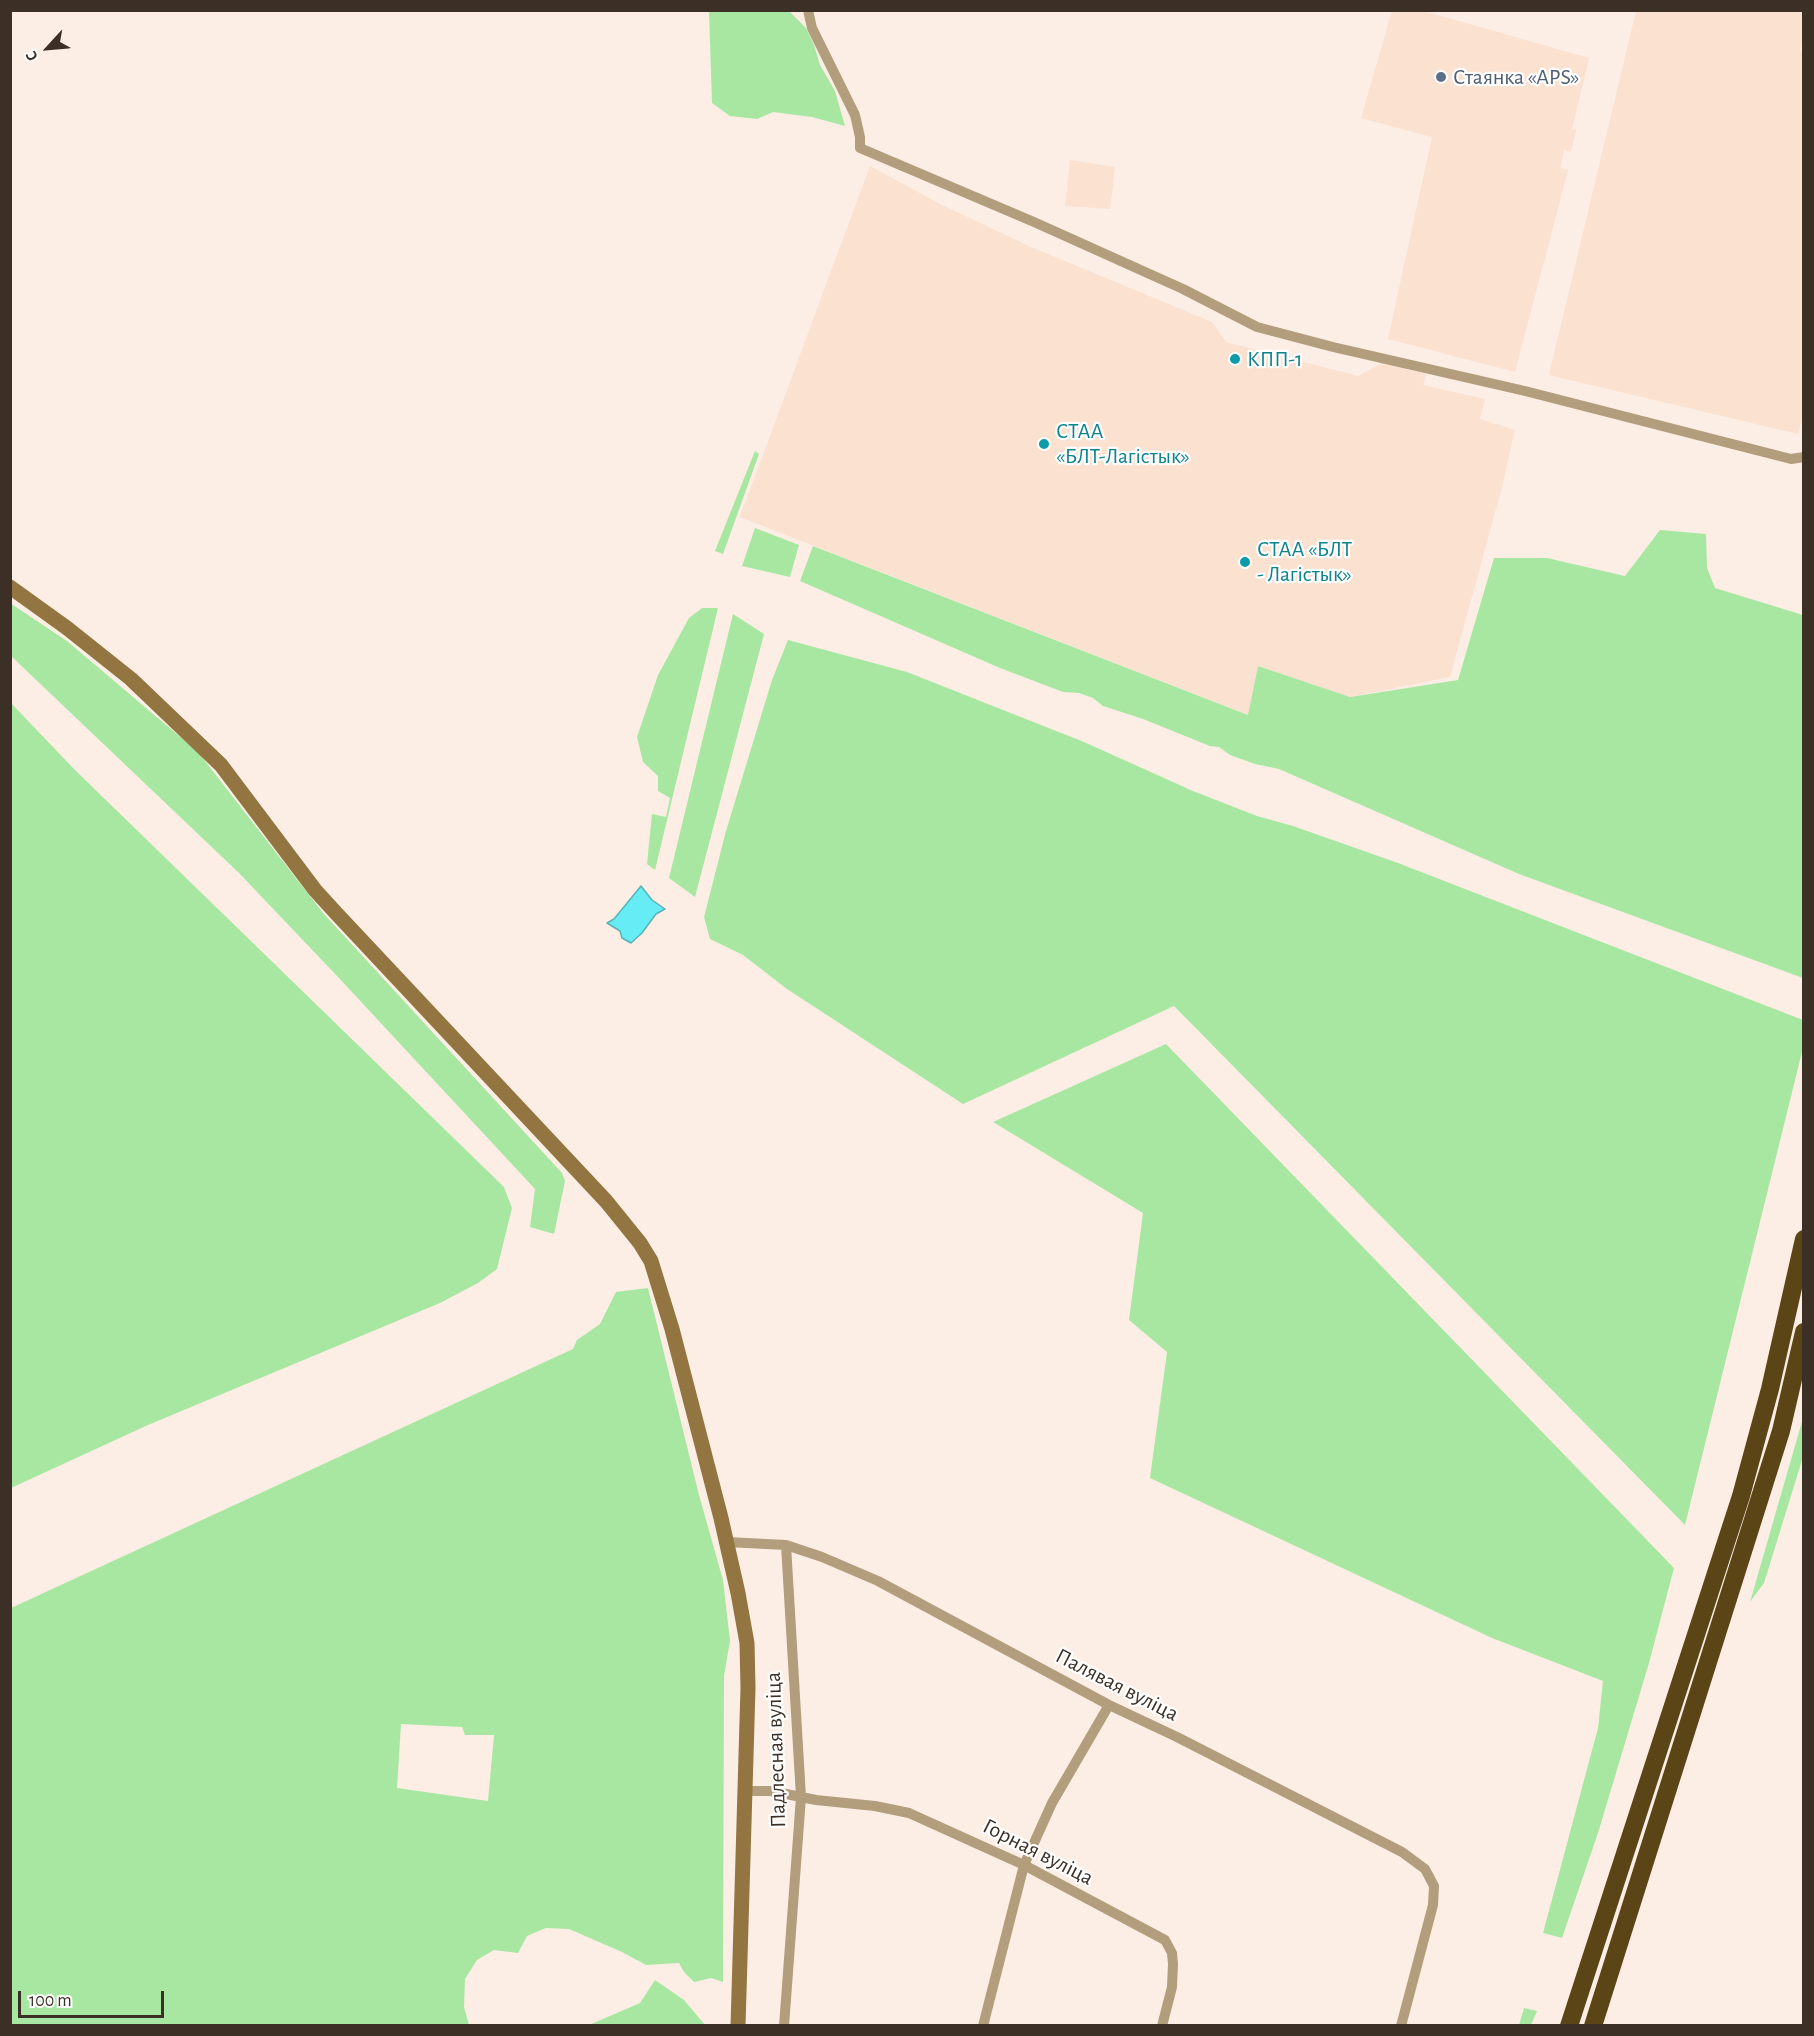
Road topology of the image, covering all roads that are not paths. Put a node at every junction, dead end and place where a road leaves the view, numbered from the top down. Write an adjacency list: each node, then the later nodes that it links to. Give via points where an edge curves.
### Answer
1 (808, 10): 2 (street, via 812,28 855,115 860,148 1042,225 1257,327 1791,459)
2 (1803, 456)
3 (10, 587): 8 (street, via 123,673 221,765 336,914 606,1201 640,1243 661,1290)
4 (1803, 1239): 19 (highway, via 1770,1389 1741,1496)
5 (1803, 1332): 7 (highway)
6 (1803, 1379): 7 (highway)
7 (1781, 1431): 20 (highway)
8 (727, 1542): 9 (street, Палявая вуліца); 11 (street, via 747,1643)
9 (786, 1545): 10 (street, Палявая вуліца, via 878,1581); 12 (street, Падлесная вуліца)
10 (1109, 1705): 13 (street, via 1052,1803); 18 (street, Палявая вуліца, via 1402,1852 1425,1869 1434,1886 1433,1905)
11 (744, 1791): 12 (street, Горная вуліца); 14 (street)
12 (801, 1797): 13 (street, Горная вуліца, via 909,1813); 15 (street, Падлесная вуліца)
13 (1024, 1865): 16 (street); 17 (street, Горная вуліца, via 1165,1940 1173,1964 1172,1987)
14 (738, 2025)
15 (784, 2025)
16 (983, 2025)
17 (1162, 2025)
18 (1401, 2025)
19 (1569, 2025)
20 (1593, 2025)

